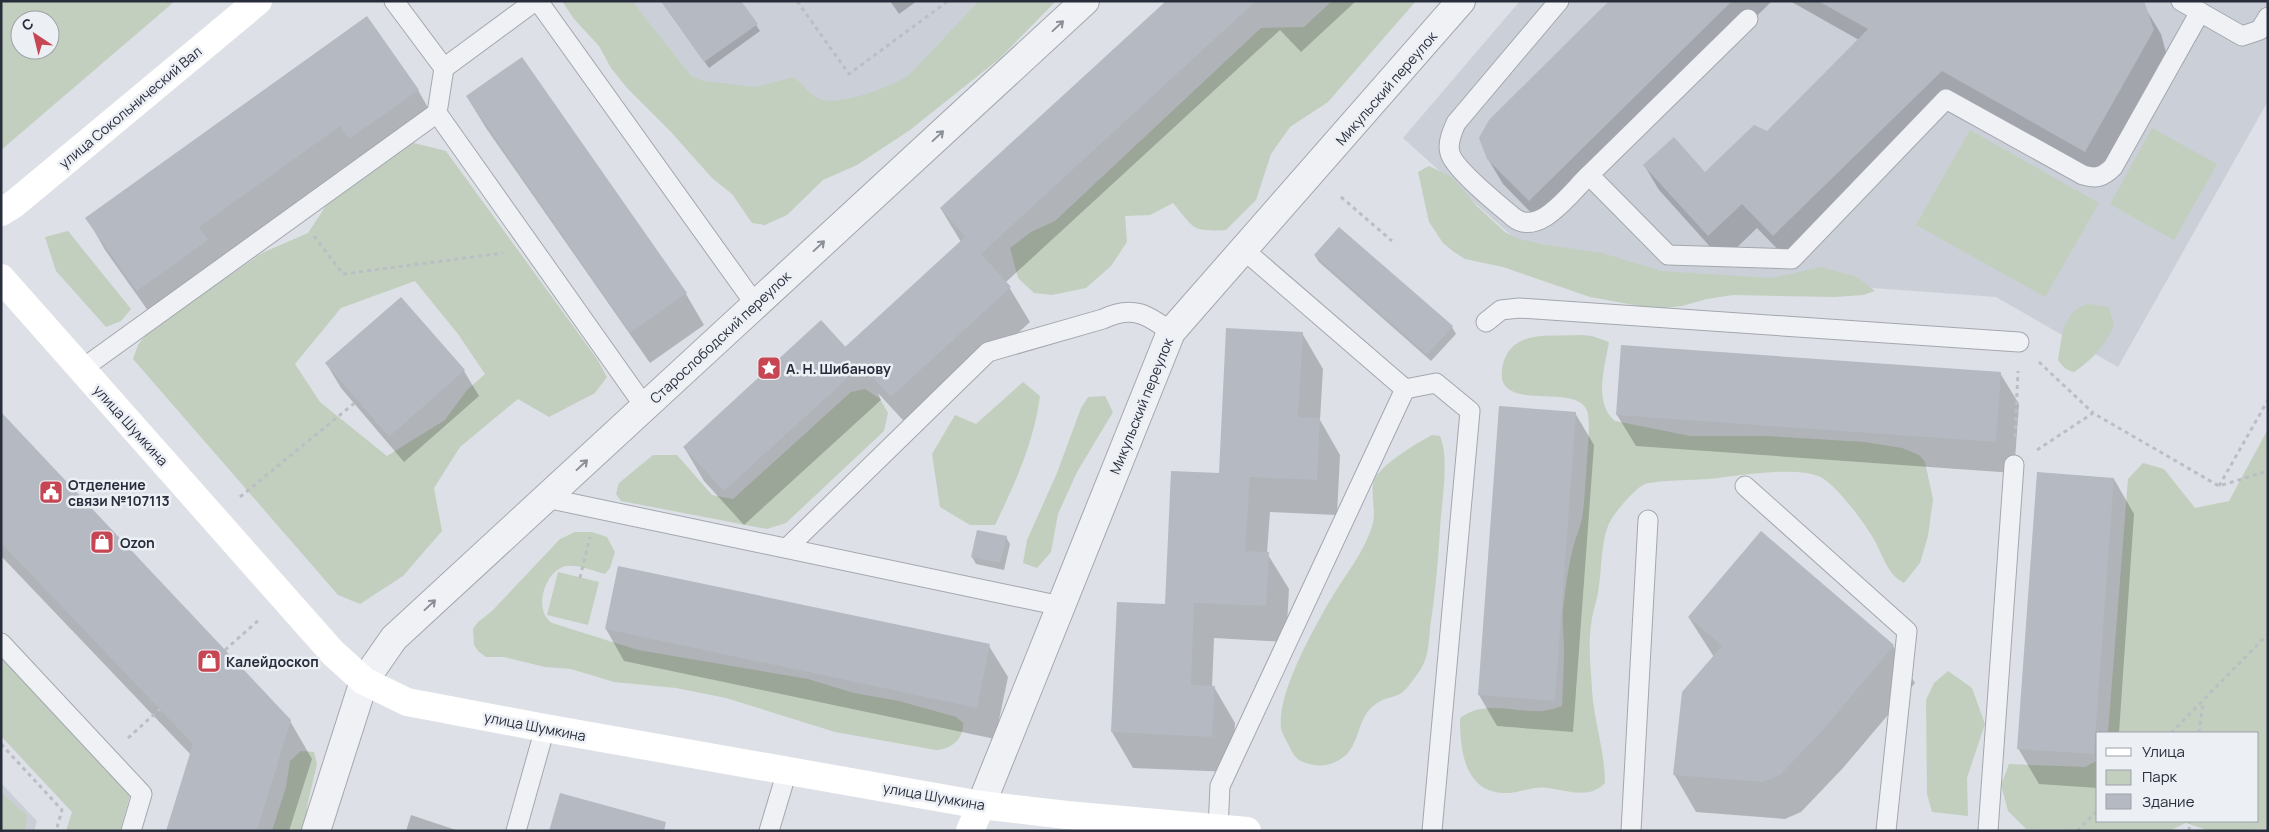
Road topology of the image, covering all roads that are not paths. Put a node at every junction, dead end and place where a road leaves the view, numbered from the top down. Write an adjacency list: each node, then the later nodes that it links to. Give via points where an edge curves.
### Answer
1 (258, 1): 14 (street, улица Сокольнический Вал)
2 (394, 1): 11 (lane)
3 (536, 1): 11 (lane); 17 (lane)
4 (1084, 1): 17 (street, Старослободский переулок, one-way to 4)
5 (1461, 1): 15 (street, Микульский переулок)
6 (1559, 1): 13 (lane, via 1456,124 1450,137 1450,153 1456,165 1520,223 1528,224 1547,217)
7 (2181, 1): 8 (lane)
8 (2200, 12): 9 (lane, via 2242,36 2260,30); 13 (lane, via 2113,167 2105,175 2094,178 2083,175 1946,100 1792,259 1668,256)
9 (2268, 17)
10 (1748, 19): 13 (lane)
11 (444, 68): 12 (lane)
12 (437, 113): 21 (lane); 23 (lane)
13 (1589, 175)
14 (1, 212)
15 (1244, 250): 19 (street, Микульский переулок); 22 (lane)
16 (1, 278): 21 (street, улица Шумкина)
17 (756, 304): 23 (street, Старослободский переулок)
18 (1486, 322): 20 (lane, via 1501,310 1519,308)
19 (1172, 332): 28 (lane, via 1134,311 1114,314 988,352); 29 (street, Микульский переулок)
20 (2019, 342)
21 (82, 369): 31 (street, улица Шумкина, via 333,653)
22 (1405, 388): 35 (lane, via 1220,786); 42 (lane, via 1436,383 1470,411)
23 (644, 407): 26 (street, Старослободский переулок, one-way to 23)
24 (2014, 465): 45 (lane)
25 (1746, 486): 44 (lane, via 1907,631)
26 (546, 498): 28 (lane); 31 (street, Старослободский переулок, one-way to 26, via 394,638)
27 (1648, 520): 43 (lane)
28 (787, 548): 29 (lane)
29 (1061, 606): 34 (street, Микульский переулок)
30 (1, 643): 36 (lane, via 142,794)
31 (364, 681): 32 (street, улица Шумкина, via 407,702); 37 (street, Старослободский переулок)
32 (545, 728): 33 (street, улица Шумкина); 38 (lane)
33 (787, 771): 34 (street, улица Шумкина); 39 (lane)
34 (981, 805): 35 (street, улица Шумкина); 40 (street)
35 (1218, 828): 41 (street, улица Шумкина)
36 (131, 831)
37 (316, 831)
38 (516, 831)
39 (769, 831)
40 (970, 831)
41 (1247, 831)
42 (1432, 831)
43 (1631, 831)
44 (1886, 831)
45 (1988, 831)

